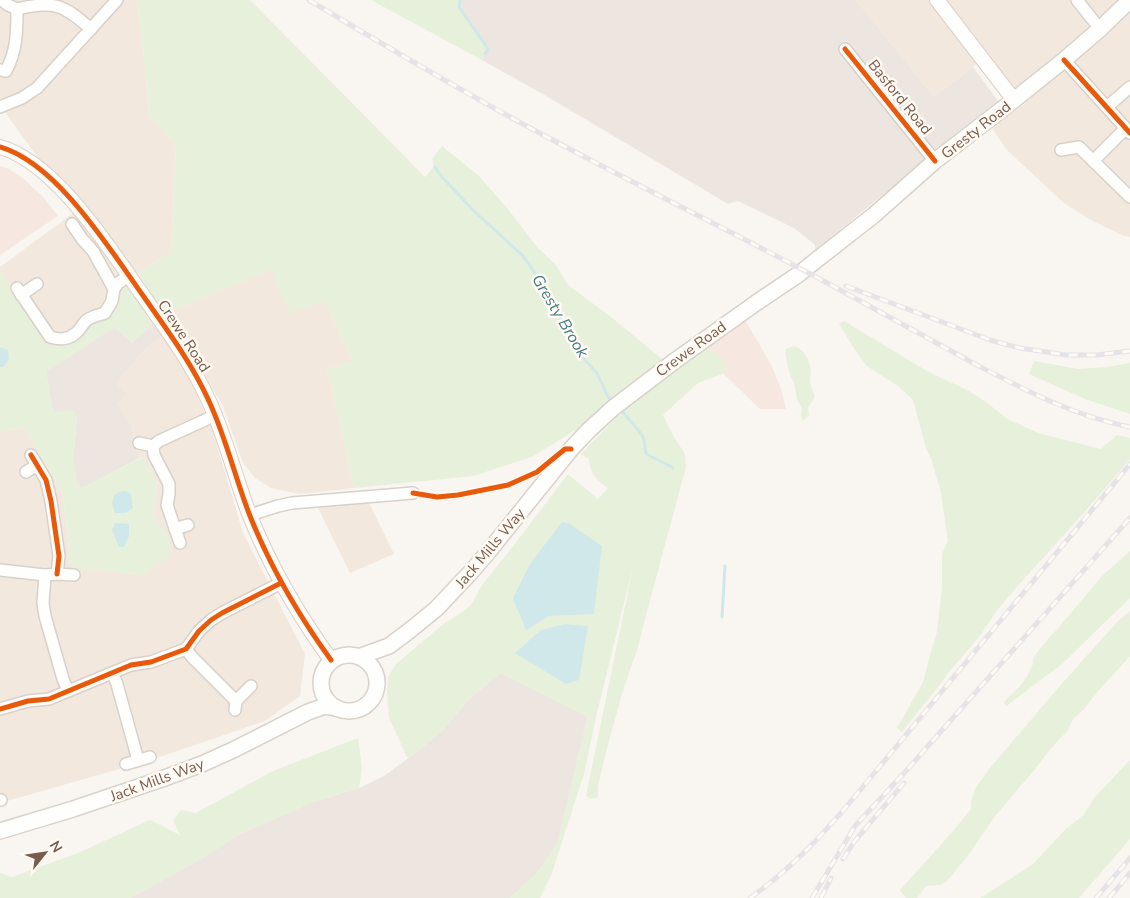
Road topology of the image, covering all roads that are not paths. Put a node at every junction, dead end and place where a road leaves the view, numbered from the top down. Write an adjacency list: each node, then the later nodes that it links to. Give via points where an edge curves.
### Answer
1 (2, 0): 6 (street)
2 (117, 0): 7 (street)
3 (937, 0): 13 (street)
4 (1077, 0): 8 (street)
5 (1130, 0): 8 (main road, Gresty Road)
6 (17, 9): 7 (street, via 42,1 57,2); 11 (street, via 12,59 6,71)
7 (91, 29): 14 (street, via 37,88)
8 (1100, 29): 10 (main road, Gresty Road)
9 (845, 49): 20 (street, Basford Road)
10 (1064, 60): 13 (main road, Gresty Road); 15 (street)
11 (0, 70)
12 (1130, 87): 15 (street)
13 (1014, 100): 20 (main road, Gresty Road)
14 (0, 107)
15 (1108, 107): 16 (street)
16 (1128, 131): 19 (street)
17 (0, 147): 24 (street, Crewe Road, via 29,161 58,186)
18 (1061, 150): 19 (street, via 1079,147)
19 (1093, 161): 21 (street)
20 (936, 162): 23 (main road, Gresty Road)
21 (1130, 197)
22 (72, 224): 26 (street, via 93,251)
23 (819, 258): 30 (main road, Crewe Road, via 616,405)
24 (129, 276): 26 (street); 27 (street, Crewe Road, via 182,351)
25 (37, 284): 26 (street, via 19,291 50,337 58,339 77,333 85,321 105,313)
26 (114, 289)
27 (216, 415): 29 (street); 33 (street, Crewe Road)
28 (139, 443): 29 (street)
29 (153, 446): 35 (street, via 154,455 169,484 167,506)
30 (561, 460): 42 (main road, Jack Mills Way, via 472,572 436,609)
31 (26, 472): 38 (street, via 34,460 46,480 59,556)
32 (414, 493): 33 (street, via 292,503)
33 (250, 515): 41 (street, Crewe Road)
34 (188, 525): 35 (street)
35 (176, 530): 36 (street)
36 (180, 543)
37 (0, 570): 39 (street)
38 (57, 574): 39 (street); 40 (street)
39 (45, 575): 49 (street, via 45,616)
40 (74, 575)
41 (281, 583): 43 (street, via 211,620); 45 (street, Crewe Road)
42 (389, 646): 44 (main road, Jack Mills Way); 46 (main road, Jack Mills Way)
43 (186, 649): 47 (street, via 151,662 131,665); 48 (street, via 235,705)
44 (361, 656): 45 (main road, via 351,654); 46 (main road)
45 (331, 660): 50 (main road, via 322,675)
46 (376, 672): 51 (main road, via 378,682 372,700 355,710)
47 (113, 674): 49 (street); 55 (street)
48 (251, 686)
49 (68, 691): 52 (street, via 49,699)
50 (323, 693): 51 (main road); 53 (main road, Jack Mills Way)
51 (337, 708): 53 (main road, Jack Mills Way, via 325,706)
52 (0, 709)
53 (308, 712): 57 (main road, Jack Mills Way, via 194,767)
54 (150, 757): 55 (street)
55 (138, 760): 56 (street)
56 (126, 764)
57 (0, 831)

